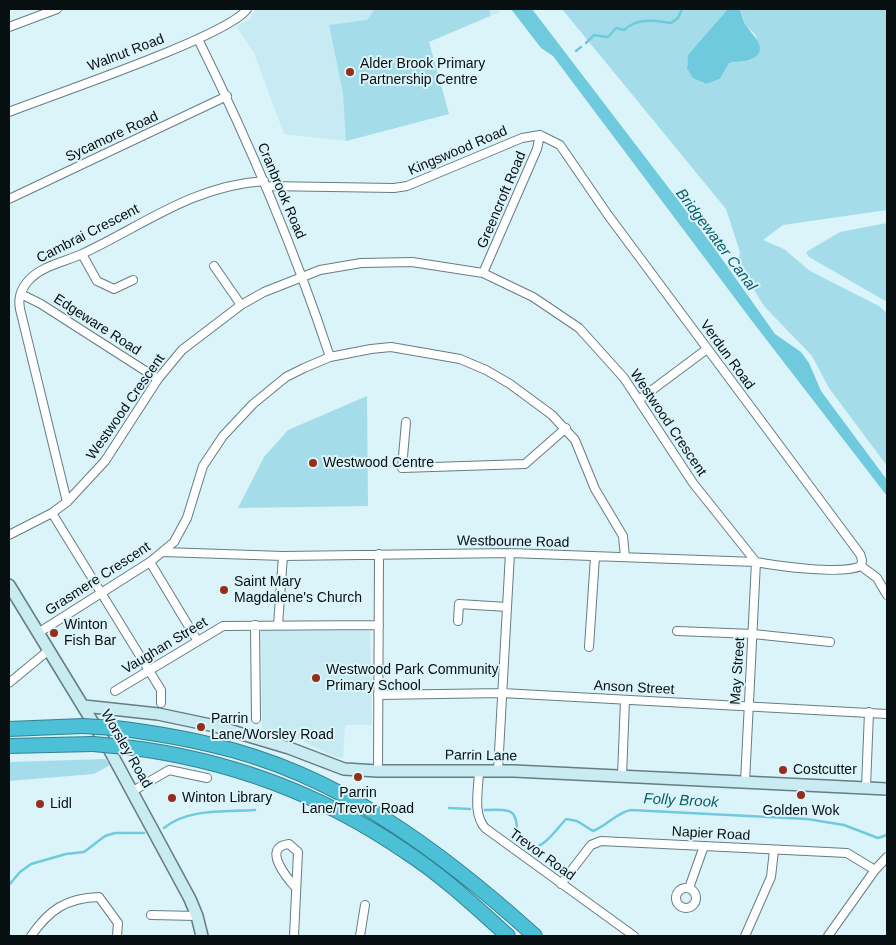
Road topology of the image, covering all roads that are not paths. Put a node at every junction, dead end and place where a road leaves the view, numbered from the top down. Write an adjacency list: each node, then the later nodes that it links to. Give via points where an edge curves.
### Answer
1 (57, 9): 3 (street)
2 (247, 9): 4 (street, Walnut Road, via 240,17)
3 (9, 27)
4 (198, 39): 5 (street, Cranbrook Road); 6 (street, Walnut Road)
5 (226, 96): 8 (street, Cranbrook Road); 9 (street, Sycamore Road)
6 (9, 112)
7 (540, 135): 8 (street, Kingswood Road, via 522,138 407,186 342,189); 12 (street, Greencroft Road, via 537,149); 17 (street, Verdun Road, via 560,145)
8 (265, 183): 10 (street, Cambrai Crescent, via 226,186 180,202); 13 (street, Cranbrook Road)
9 (9, 199)
10 (82, 254): 14 (street, via 97,281 114,289); 15 (street, Cambrai Crescent, via 34,276)
11 (214, 266): 16 (street)
12 (483, 273): 13 (street, Westwood Crescent, via 402,262 341,265); 20 (street, Westwood Crescent, via 564,316 609,360)
13 (302, 275): 16 (street, Westwood Crescent); 18 (street, Cranbrook Road)
14 (133, 280)
15 (21, 294): 19 (street, Edgeware Road); 23 (street, via 20,309)
16 (241, 305): 19 (street, Westwood Crescent, via 182,350)
17 (707, 349): 20 (street); 34 (street, Verdun Road, via 860,554)
18 (330, 357): 22 (street, Grasmere Crescent, via 391,347 460,360 510,384); 26 (street, Grasmere Crescent, via 286,377 234,424 203,466 183,528)
19 (158, 379): 23 (street, Westwood Crescent, via 109,455)
20 (640, 399): 33 (street, Westwood Crescent, via 693,483)
21 (406, 422): 22 (street, via 402,468 525,464)
22 (566, 428): 30 (street, Grasmere Crescent, via 582,452 598,495 623,536)
23 (67, 502): 24 (street, Westwood Crescent)
24 (52, 513): 25 (street, Westwood Crescent); 36 (street)
25 (9, 535)
26 (163, 552): 29 (street, Westbourne Road); 32 (street, Grasmere Crescent)
27 (510, 553): 28 (street, Westbourne Road); 31 (street, Westbourne Road); 38 (street)
28 (379, 554): 29 (street, Westbourne Road); 42 (street)
29 (283, 556): 41 (street)
30 (625, 556): 31 (street, Westbourne Road); 33 (street, Westbourne Road)
31 (595, 558): 48 (street)
32 (150, 562): 36 (street, Grasmere Crescent); 46 (street)
33 (756, 562): 34 (street, Westbourne Road, via 831,569); 45 (street, May Street)
34 (861, 566): 37 (street, Verdun Road, via 877,578)
35 (9, 586): 44 (main road, Worsley Road)
36 (100, 593): 44 (street, Grasmere Crescent); 50 (street)
37 (887, 594)
38 (507, 607): 39 (street, via 459,604); 53 (street)
39 (458, 621)
40 (255, 625): 41 (street, Vaughan Street); 46 (street, Vaughan Street, via 223,626); 61 (street)
41 (278, 625): 42 (street, Vaughan Street)
42 (379, 625): 54 (street)
43 (677, 631): 45 (street)
44 (38, 633): 49 (main road, Worsley Road)
45 (753, 634): 47 (street); 58 (street, May Street)
46 (197, 640): 50 (street, Vaughan Street)
47 (830, 642)
48 (588, 647)
49 (49, 650): 51 (street); 57 (main road, Worsley Road)
50 (148, 670): 52 (street, Vaughan Street); 56 (street, via 161,690)
51 (9, 683)
52 (115, 691)
53 (502, 693): 54 (street, Anson Street); 55 (street, Anson Street); 67 (street)
54 (378, 695): 68 (street)
55 (625, 700): 58 (street, Anson Street); 69 (street)
56 (161, 703)
57 (84, 706): 68 (main road, Parrin Lane, via 200,722 266,740 344,769); 74 (main road, Worsley Road)
58 (748, 706): 59 (street, Anson Street); 71 (street, May Street)
59 (869, 712): 60 (street, Anson Street); 72 (street)
60 (887, 714)
61 (256, 719)
62 (9, 725): 63 (highway)
63 (44, 727): 64 (highway); 91 (highway, bridge, via 115,728 214,745 277,765 390,821 444,858)
64 (9, 729)
65 (9, 746): 90 (highway, bridge, via 125,746 239,771 354,819 407,852)
66 (479, 770): 67 (main road, Parrin Lane); 68 (main road, Parrin Lane); 79 (street, Trevor Road, via 477,811 482,825)
67 (498, 770): 69 (main road, Parrin Lane)
68 (378, 771)
69 (622, 776): 71 (main road, Parrin Lane)
70 (207, 778): 74 (street, via 169,770)
71 (745, 782): 72 (main road, Parrin Lane)
72 (866, 787): 73 (main road, Parrin Lane)
73 (887, 788)
74 (133, 791): 84 (main road, Worsley Road)
75 (704, 846): 76 (street, Napier Road); 79 (street, Napier Road, via 598,841 591,845); 81 (street)
76 (774, 850): 78 (street, Napier Road, via 847,853); 93 (street, via 769,886)
77 (887, 857): 78 (street)
78 (875, 870): 94 (street)
79 (561, 884): 92 (street, Trevor Road)
80 (296, 888): 80 (street, via 298,852 289,844 283,844 277,849 278,864); 88 (street)
81 (689, 888)
82 (365, 905): 89 (street)
83 (151, 915): 84 (street)
84 (197, 916): 87 (main road, Worsley Road)
85 (31, 936): 86 (street, via 60,905 99,897 118,923)
86 (117, 936)
87 (202, 936)
88 (294, 936)
89 (360, 936)
90 (508, 936)
91 (535, 936)
92 (634, 936)
93 (745, 936)
94 (828, 936)

